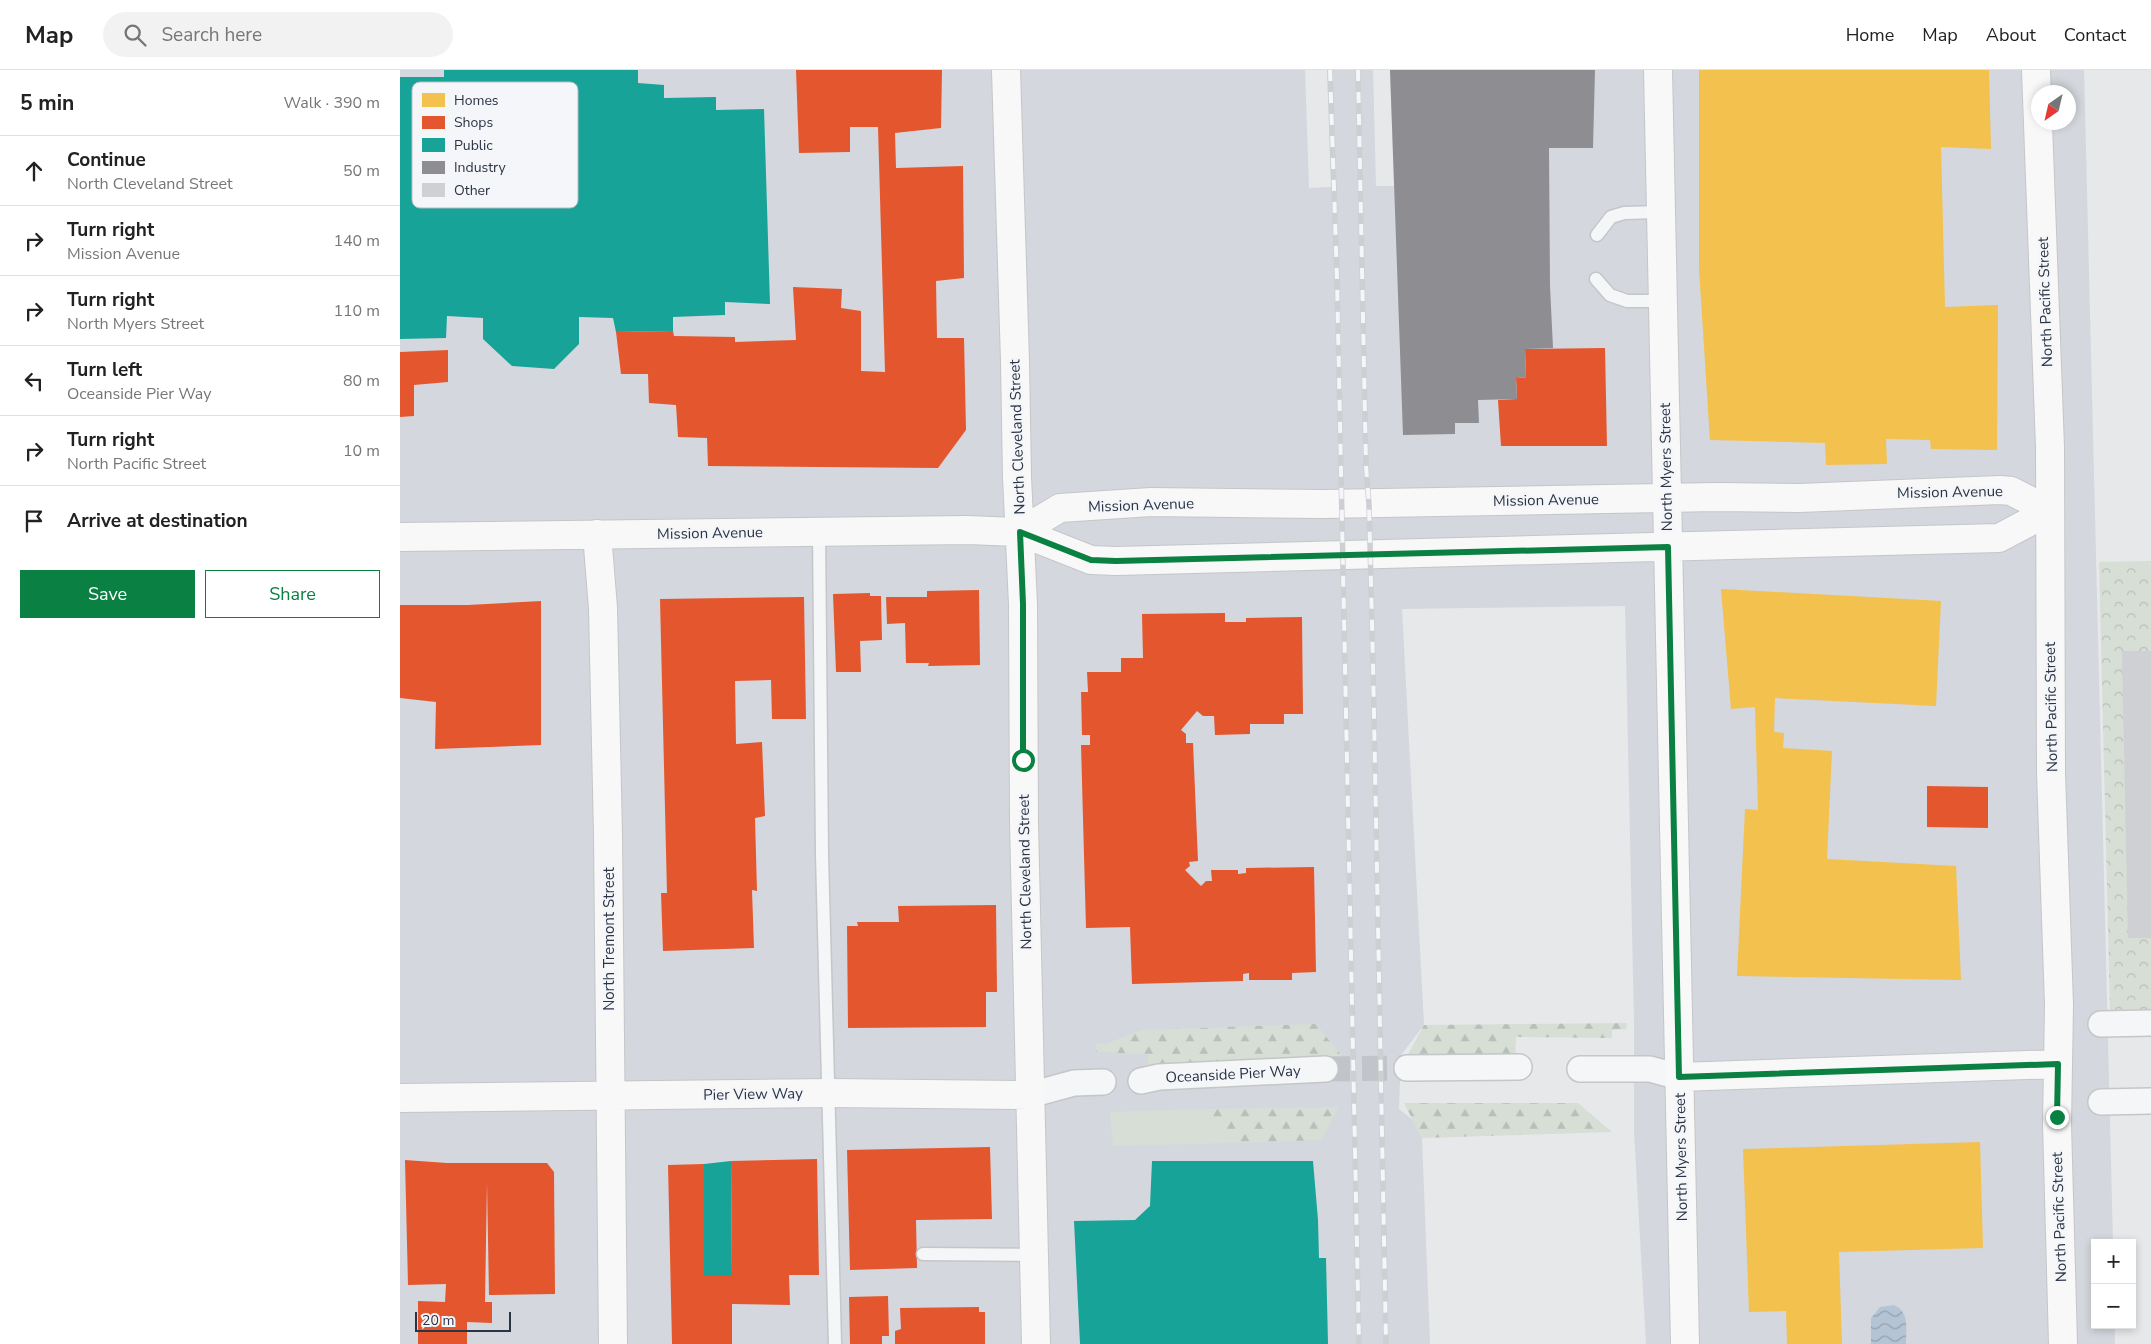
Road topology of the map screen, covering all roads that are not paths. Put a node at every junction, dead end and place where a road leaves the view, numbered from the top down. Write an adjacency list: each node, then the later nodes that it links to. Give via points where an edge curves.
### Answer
1 (1006, 70): 11 (main road, North Cleveland Street)
2 (1658, 70): 4 (main road, North Myers Street)
3 (2036, 70): 9 (main road, North Pacific Street)
4 (1660, 212): 5 (lane, via 1624,213 1611,217); 7 (main road, North Myers Street)
5 (1597, 235)
6 (1596, 279): 7 (lane, via 1610,295 1627,301)
7 (1662, 300): 8 (main road, North Myers Street)
8 (1667, 498): 9 (main road, Mission Avenue, via 1799,498 2011,491); 11 (main road, Mission Avenue, via 1323,504 1150,502 1060,508); 14 (main road, North Myers Street)
9 (2050, 511): 14 (main road, Mission Avenue, via 1999,538); 17 (main road, North Pacific Street, via 2051,773)
10 (819, 530): 11 (main road, Mission Avenue); 12 (main road, Mission Avenue); 25 (lane, via 822,855)
11 (1020, 532): 14 (main road, Mission Avenue, via 1091,560 1116,561); 26 (main road, North Cleveland Street)
12 (598, 534): 13 (main road, Mission Avenue); 27 (main road, North Tremont Street, via 603,608)
13 (400, 537)
14 (1668, 547): 22 (main road, North Myers Street)
15 (2151, 1023): 16 (street)
16 (2101, 1024)
17 (2058, 1064): 22 (main road); 37 (main road, North Pacific Street)
18 (1519, 1067): 19 (street)
19 (1407, 1068)
20 (1325, 1069): 23 (street, Oceanside Pier Way, via 1159,1077)
21 (1580, 1069): 22 (street, via 1650,1069)
22 (1679, 1077): 36 (main road, North Myers Street)
23 (1141, 1081)
24 (1104, 1082): 26 (street, Pier View Way, via 1074,1083)
25 (830, 1092): 26 (main road, Pier View Way); 27 (main road, Pier View Way); 34 (lane)
26 (1030, 1095): 32 (main road, North Cleveland Street)
27 (611, 1096): 28 (main road, Pier View Way); 33 (main road, North Tremont Street)
28 (400, 1098)
29 (2151, 1101): 30 (street)
30 (2101, 1102)
31 (922, 1254): 32 (lane)
32 (1032, 1255): 35 (main road, North Cleveland Street)
33 (613, 1344)
34 (835, 1344)
35 (1036, 1344)
36 (1685, 1344)
37 (2063, 1344)

